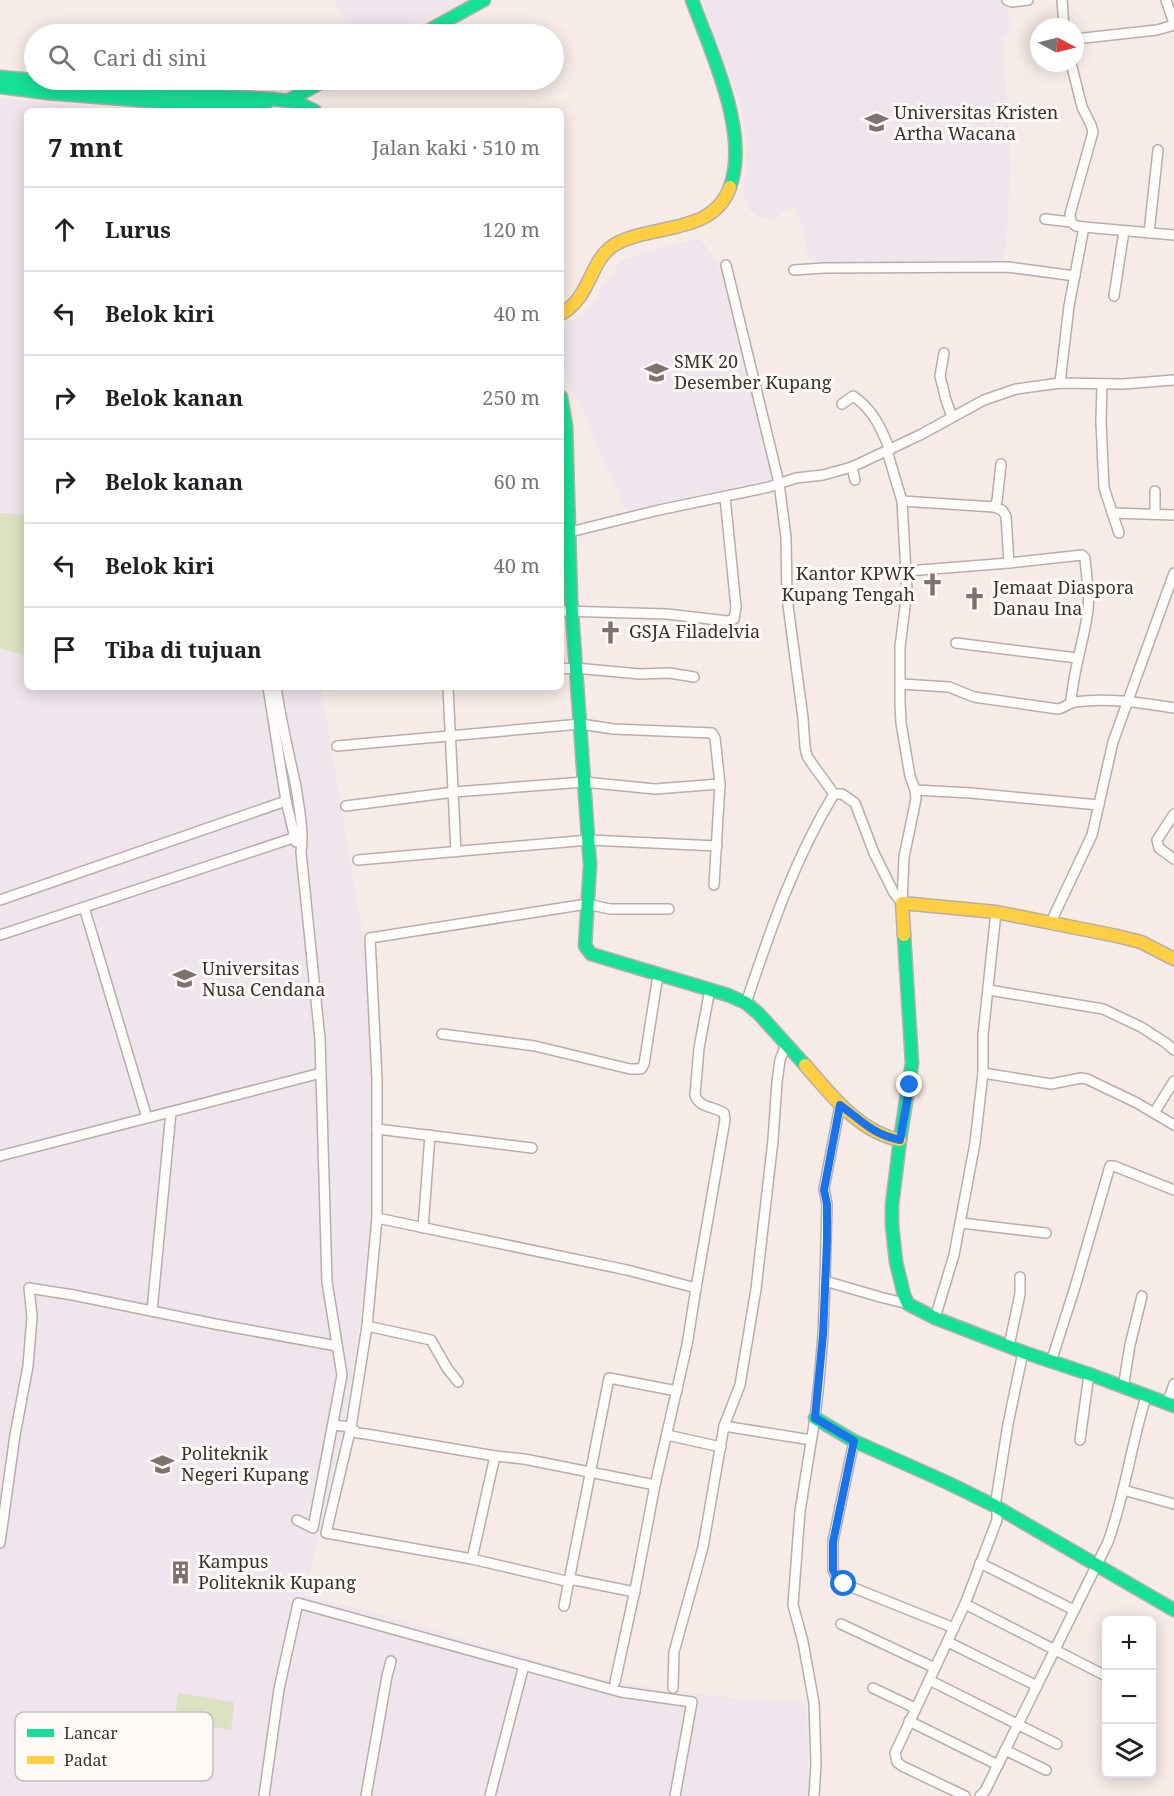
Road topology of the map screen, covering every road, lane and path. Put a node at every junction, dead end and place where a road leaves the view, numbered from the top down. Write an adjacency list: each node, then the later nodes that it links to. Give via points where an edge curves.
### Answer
1 (484, 0): 8 (street)
2 (692, 0): 32 (street, via 734,127 732,186 710,214 611,248 598,262 578,300)
3 (1007, 0): 4 (street)
4 (1028, 0)
5 (1062, 0): 7 (street)
6 (1166, 0): 9 (street)
7 (1063, 18)
8 (440, 24)
9 (1174, 24): 10 (street, via 1157,30)
10 (1084, 38)
11 (1073, 72): 23 (street, via 1093,132)
12 (0, 77): 13 (street)
13 (24, 80)
14 (0, 87): 18 (street)
15 (102, 90): 18 (street)
16 (307, 90): 17 (street)
17 (287, 101): 19 (street, via 273,99 258,107); 20 (street)
18 (212, 104): 19 (street)
19 (246, 105)
20 (309, 108)
21 (1160, 156): 26 (street)
22 (1045, 219): 23 (street)
23 (1071, 222): 24 (street)
24 (1084, 227): 25 (street); 30 (street)
25 (1124, 231): 26 (street); 31 (street)
26 (1149, 233): 27 (street)
27 (1174, 235)
28 (726, 265): 44 (street)
29 (794, 270): 30 (street, via 1008,267)
30 (1075, 276): 35 (street)
31 (1114, 296)
32 (564, 312)
33 (944, 353): 39 (street, via 940,376)
34 (1174, 380): 36 (street)
35 (1060, 383): 36 (street); 39 (street, via 1016,389)
36 (1101, 384): 49 (street, via 1102,476)
37 (842, 404): 40 (street, via 853,396 868,409)
38 (564, 414): 52 (street)
39 (952, 417): 40 (street)
40 (888, 451): 42 (street); 47 (street)
41 (1001, 464): 48 (street)
42 (852, 467): 43 (street); 44 (street)
43 (855, 480)
44 (779, 483): 46 (street); 77 (street, via 786,537 786,598 805,747 807,756)
45 (1155, 491): 50 (street)
46 (725, 497): 52 (street); 57 (street, via 734,619)
47 (902, 501): 48 (street); 55 (street)
48 (994, 507): 54 (street, via 1006,516)
49 (1112, 513): 50 (street); 53 (street)
50 (1155, 514): 51 (street)
51 (1174, 515)
52 (565, 532): 57 (street)
53 (1119, 533)
54 (1009, 563): 55 (street); 59 (street, via 1079,554 1084,557 1088,610)
55 (907, 571): 63 (street)
56 (1174, 573): 68 (street)
57 (567, 610): 60 (street)
58 (956, 643): 59 (street)
59 (1077, 658): 67 (street)
60 (575, 668): 61 (street); 62 (street); 70 (street)
61 (564, 669)
62 (694, 677)
63 (901, 684): 67 (street, via 949,687 974,697 1058,709); 75 (street, via 901,723)
64 (268, 690): 78 (street)
65 (277, 690): 82 (street, via 297,798)
66 (448, 690): 71 (street)
67 (1071, 702): 68 (street)
68 (1128, 702): 69 (street); 79 (street, via 1113,742)
69 (1174, 708)
70 (581, 724): 71 (street); 73 (street); 74 (street, via 712,733)
71 (450, 735): 72 (street); 76 (street)
72 (337, 746)
73 (584, 782): 74 (street, via 655,789); 76 (street); 83 (street)
74 (720, 784): 84 (street)
75 (915, 790): 79 (street); 90 (street, via 904,857)
76 (454, 792): 80 (street); 85 (street)
77 (834, 794): 90 (street, via 842,794 855,803 874,853); 101 (street, via 817,821 782,898)
78 (286, 801): 82 (street); 89 (street)
79 (1100, 805): 95 (street, via 1092,835)
80 (346, 806)
81 (1174, 814): 86 (street, via 1157,840 1159,848)
82 (298, 836): 92 (street); 106 (street)
83 (589, 840): 84 (street); 85 (street); 91 (street)
84 (717, 846): 88 (street)
85 (456, 852): 87 (street)
86 (1174, 859)
87 (358, 860)
88 (714, 885)
89 (0, 900)
90 (902, 903): 94 (street); 115 (street, via 912,1063)
91 (587, 904): 93 (street, via 610,909); 98 (street, via 584,942 588,952); 113 (street, via 370,938)
92 (84, 907): 96 (street); 111 (street)
93 (669, 909)
94 (996, 912): 95 (street); 100 (street)
95 (1050, 924): 97 (street, via 1141,942)
96 (0, 935)
97 (1174, 959)
98 (658, 975): 99 (street); 102 (street, via 641,1069 535,1046)
99 (710, 989): 101 (street); 125 (street, via 695,1095 701,1105 721,1110 725,1117)
100 (989, 990): 104 (street, via 1103,1009 1141,1027); 105 (street)
101 (746, 1003): 103 (street)
102 (442, 1034)
103 (786, 1044): 108 (street); 144 (street, via 777,1082 756,1289 740,1385)
104 (1174, 1050)
105 (983, 1072): 110 (street, via 1051,1084 1084,1078); 120 (street)
106 (321, 1073): 109 (street); 131 (street, via 327,1282)
107 (1174, 1081): 110 (street)
108 (840, 1105): 115 (street, via 884,1137); 124 (street, via 824,1190)
109 (171, 1112): 111 (street); 128 (street)
110 (1154, 1113): 112 (street)
111 (147, 1118): 117 (street)
112 (1174, 1125)
113 (377, 1129): 114 (street); 119 (street)
114 (430, 1135): 116 (street); 121 (street)
115 (900, 1140): 127 (street, via 892,1225 896,1262)
116 (532, 1148)
117 (0, 1156)
118 (1174, 1190): 134 (street, via 1110,1166)
119 (377, 1218): 121 (street); 130 (street)
120 (961, 1223): 122 (street); 129 (street)
121 (423, 1228): 125 (street)
122 (1046, 1233)
123 (1020, 1278): 132 (street)
124 (825, 1281): 127 (street); 142 (street)
125 (696, 1288): 139 (street)
126 (1142, 1296): 138 (street)
127 (908, 1304): 129 (street)
128 (152, 1311): 131 (street); 158 (street, via 29,1288 32,1339)
129 (935, 1318): 132 (street)
130 (367, 1326): 136 (street, via 431,1340); 145 (street)
131 (337, 1346): 143 (street, via 342,1375)
132 (1009, 1346): 133 (street)
133 (1023, 1352): 134 (street); 156 (street)
134 (1051, 1362): 135 (street)
135 (1089, 1374): 138 (street); 148 (street)
136 (458, 1382)
137 (1174, 1384): 141 (street)
138 (1123, 1388): 140 (street)
139 (677, 1391): 146 (street); 152 (street, via 609,1378)
140 (1146, 1397): 141 (street); 154 (street)
141 (1171, 1405)
142 (815, 1418): 147 (street); 149 (street)
143 (333, 1425): 145 (street); 157 (street, via 313,1528)
144 (724, 1426): 147 (street); 150 (street)
145 (351, 1427): 151 (street, via 357,1433); 159 (street, via 326,1533)
146 (667, 1435): 150 (street); 153 (street)
147 (811, 1440): 192 (street, via 800,1510 793,1605 814,1703)
148 (1080, 1440)
149 (854, 1441): 156 (street); 169 (street, via 833,1542 835,1576 844,1584)
150 (721, 1447): 179 (street, via 704,1547 674,1652)
151 (495, 1456): 152 (street); 159 (street)
152 (591, 1471): 153 (street); 162 (street)
153 (655, 1485): 163 (street)
154 (1123, 1490): 155 (street); 161 (street, via 1115,1524)
155 (1174, 1504)
156 (995, 1506): 160 (street, via 997,1520); 161 (street)
157 (297, 1520)
158 (0, 1543)
159 (472, 1559): 162 (street)
160 (980, 1563): 164 (street); 166 (street)
161 (1096, 1564): 166 (street); 167 (street)
162 (570, 1581): 163 (street); 165 (street)
163 (635, 1592): 177 (street)
164 (965, 1604): 169 (street); 171 (street)
165 (564, 1606)
166 (1074, 1610): 171 (street)
167 (1174, 1610)
168 (841, 1624): 174 (street)
169 (954, 1628): 170 (street)
170 (948, 1642): 174 (street); 178 (street)
171 (1055, 1649): 175 (street); 178 (street)
172 (391, 1661): 189 (street)
173 (524, 1665): 188 (street, via 298,1603 279,1689); 190 (street); 191 (street, via 621,1692 692,1702)
174 (935, 1668): 176 (street)
175 (1102, 1673)
176 (929, 1680): 181 (street); 183 (street)
177 (615, 1682)
178 (1037, 1686): 183 (street)
179 (673, 1688)
180 (873, 1688): 181 (street)
181 (915, 1708): 182 (street)
182 (909, 1721): 186 (street); 193 (street, via 895,1748 897,1762)
183 (1018, 1724): 184 (street); 185 (street)
184 (1057, 1744)
185 (1005, 1750): 186 (street); 187 (street)
186 (998, 1766): 194 (street)
187 (1046, 1770)
188 (264, 1796)
189 (366, 1796)
190 (490, 1796)
191 (675, 1796)
192 (814, 1796)
193 (965, 1796)
194 (980, 1796)

